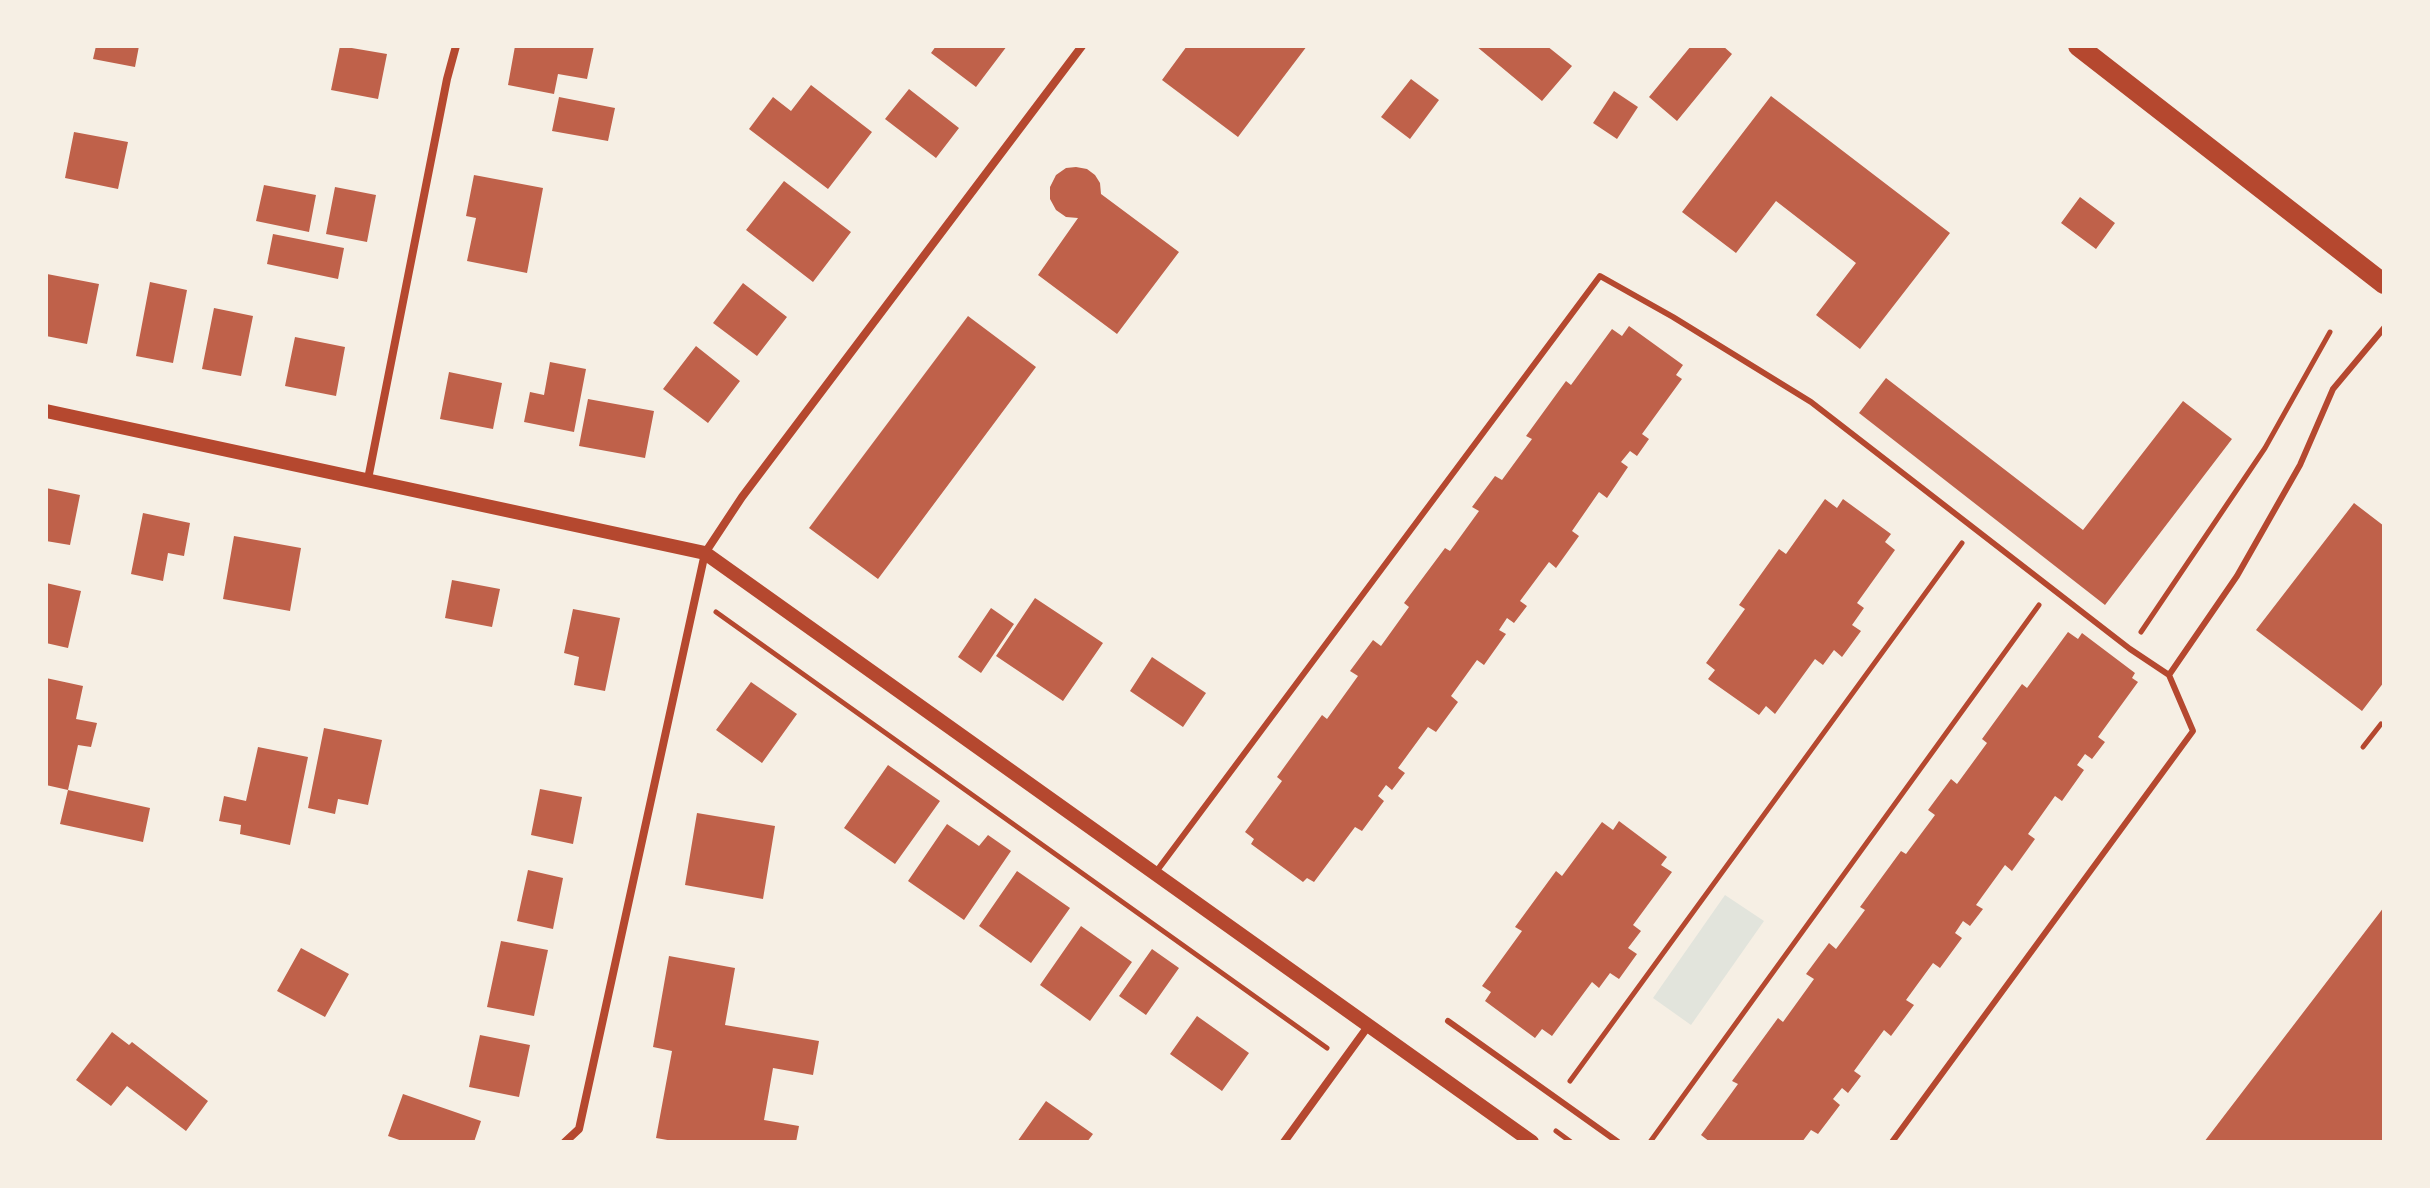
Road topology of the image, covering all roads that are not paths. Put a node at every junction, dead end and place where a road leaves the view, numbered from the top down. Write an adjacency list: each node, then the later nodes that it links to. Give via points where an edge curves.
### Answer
1 (456, 46): 7 (street)
2 (1082, 46): 8 (street)
3 (2078, 46): 4 (main road)
4 (2384, 284)
5 (2384, 328): 9 (lane, via 2333,389 2300,465 2245,562)
6 (46, 411): 7 (street)
7 (368, 479): 8 (street)
8 (705, 553): 10 (street); 13 (street, via 579,1129)
9 (2169, 675): 10 (lane, via 1811,402 1600,276); 17 (lane, via 2193,731)
10 (1156, 872): 12 (street)
11 (1448, 1021): 16 (lane)
12 (1369, 1025): 14 (street); 15 (street)
13 (565, 1142)
14 (1284, 1142)
15 (1532, 1142)
16 (1618, 1142)
17 (1892, 1142)

